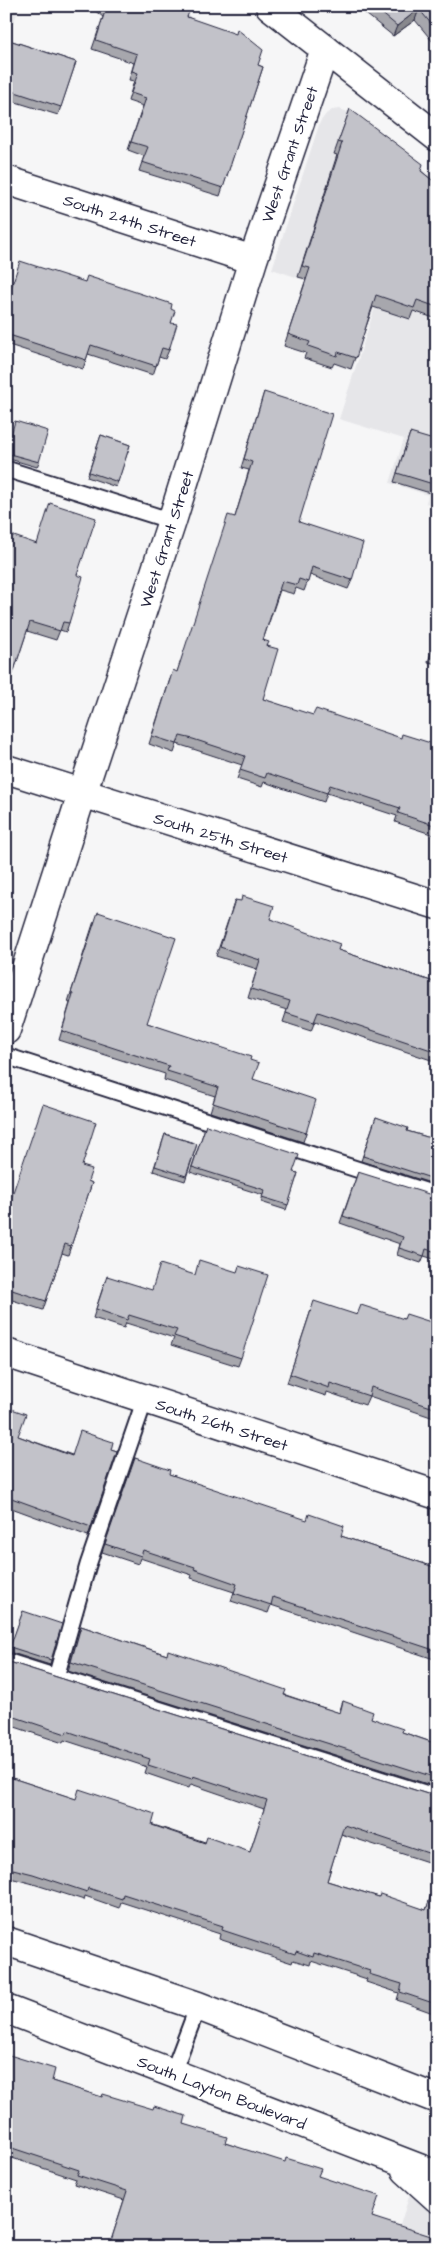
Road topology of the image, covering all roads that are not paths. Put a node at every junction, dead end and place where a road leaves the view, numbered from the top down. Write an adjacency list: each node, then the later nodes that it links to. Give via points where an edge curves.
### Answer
1 (270, 6): 2 (street)
2 (325, 50): 3 (street); 5 (street, West Grant Street)
3 (437, 137)
4 (6, 180): 5 (street, South 24th Street)
5 (254, 260): 7 (street, West Grant Street)
6 (6, 469): 7 (lane)
7 (172, 521): 9 (street, West Grant Street)
8 (6, 769): 9 (street, South 25th Street)
9 (82, 794): 10 (street, South 25th Street); 11 (street, West Grant Street)
10 (437, 905)
11 (6, 1030)
12 (6, 1056): 13 (lane)
13 (437, 1196)
14 (6, 1353): 15 (street, South 26th Street)
15 (144, 1399): 16 (street, South 26th Street); 18 (lane, via 91,1556)
16 (437, 1495)
17 (6, 1661): 18 (lane)
18 (56, 1677): 19 (lane)
19 (437, 1797)
20 (6, 1941): 21 (street)
21 (198, 2006): 23 (lane); 24 (street)
22 (6, 2009): 23 (street, South Layton Boulevard)
23 (173, 2072): 25 (street, South Layton Boulevard)
24 (437, 2099)
25 (392, 2158): 26 (street, South Layton Boulevard); 27 (street)
26 (437, 2176)
27 (437, 2198)

